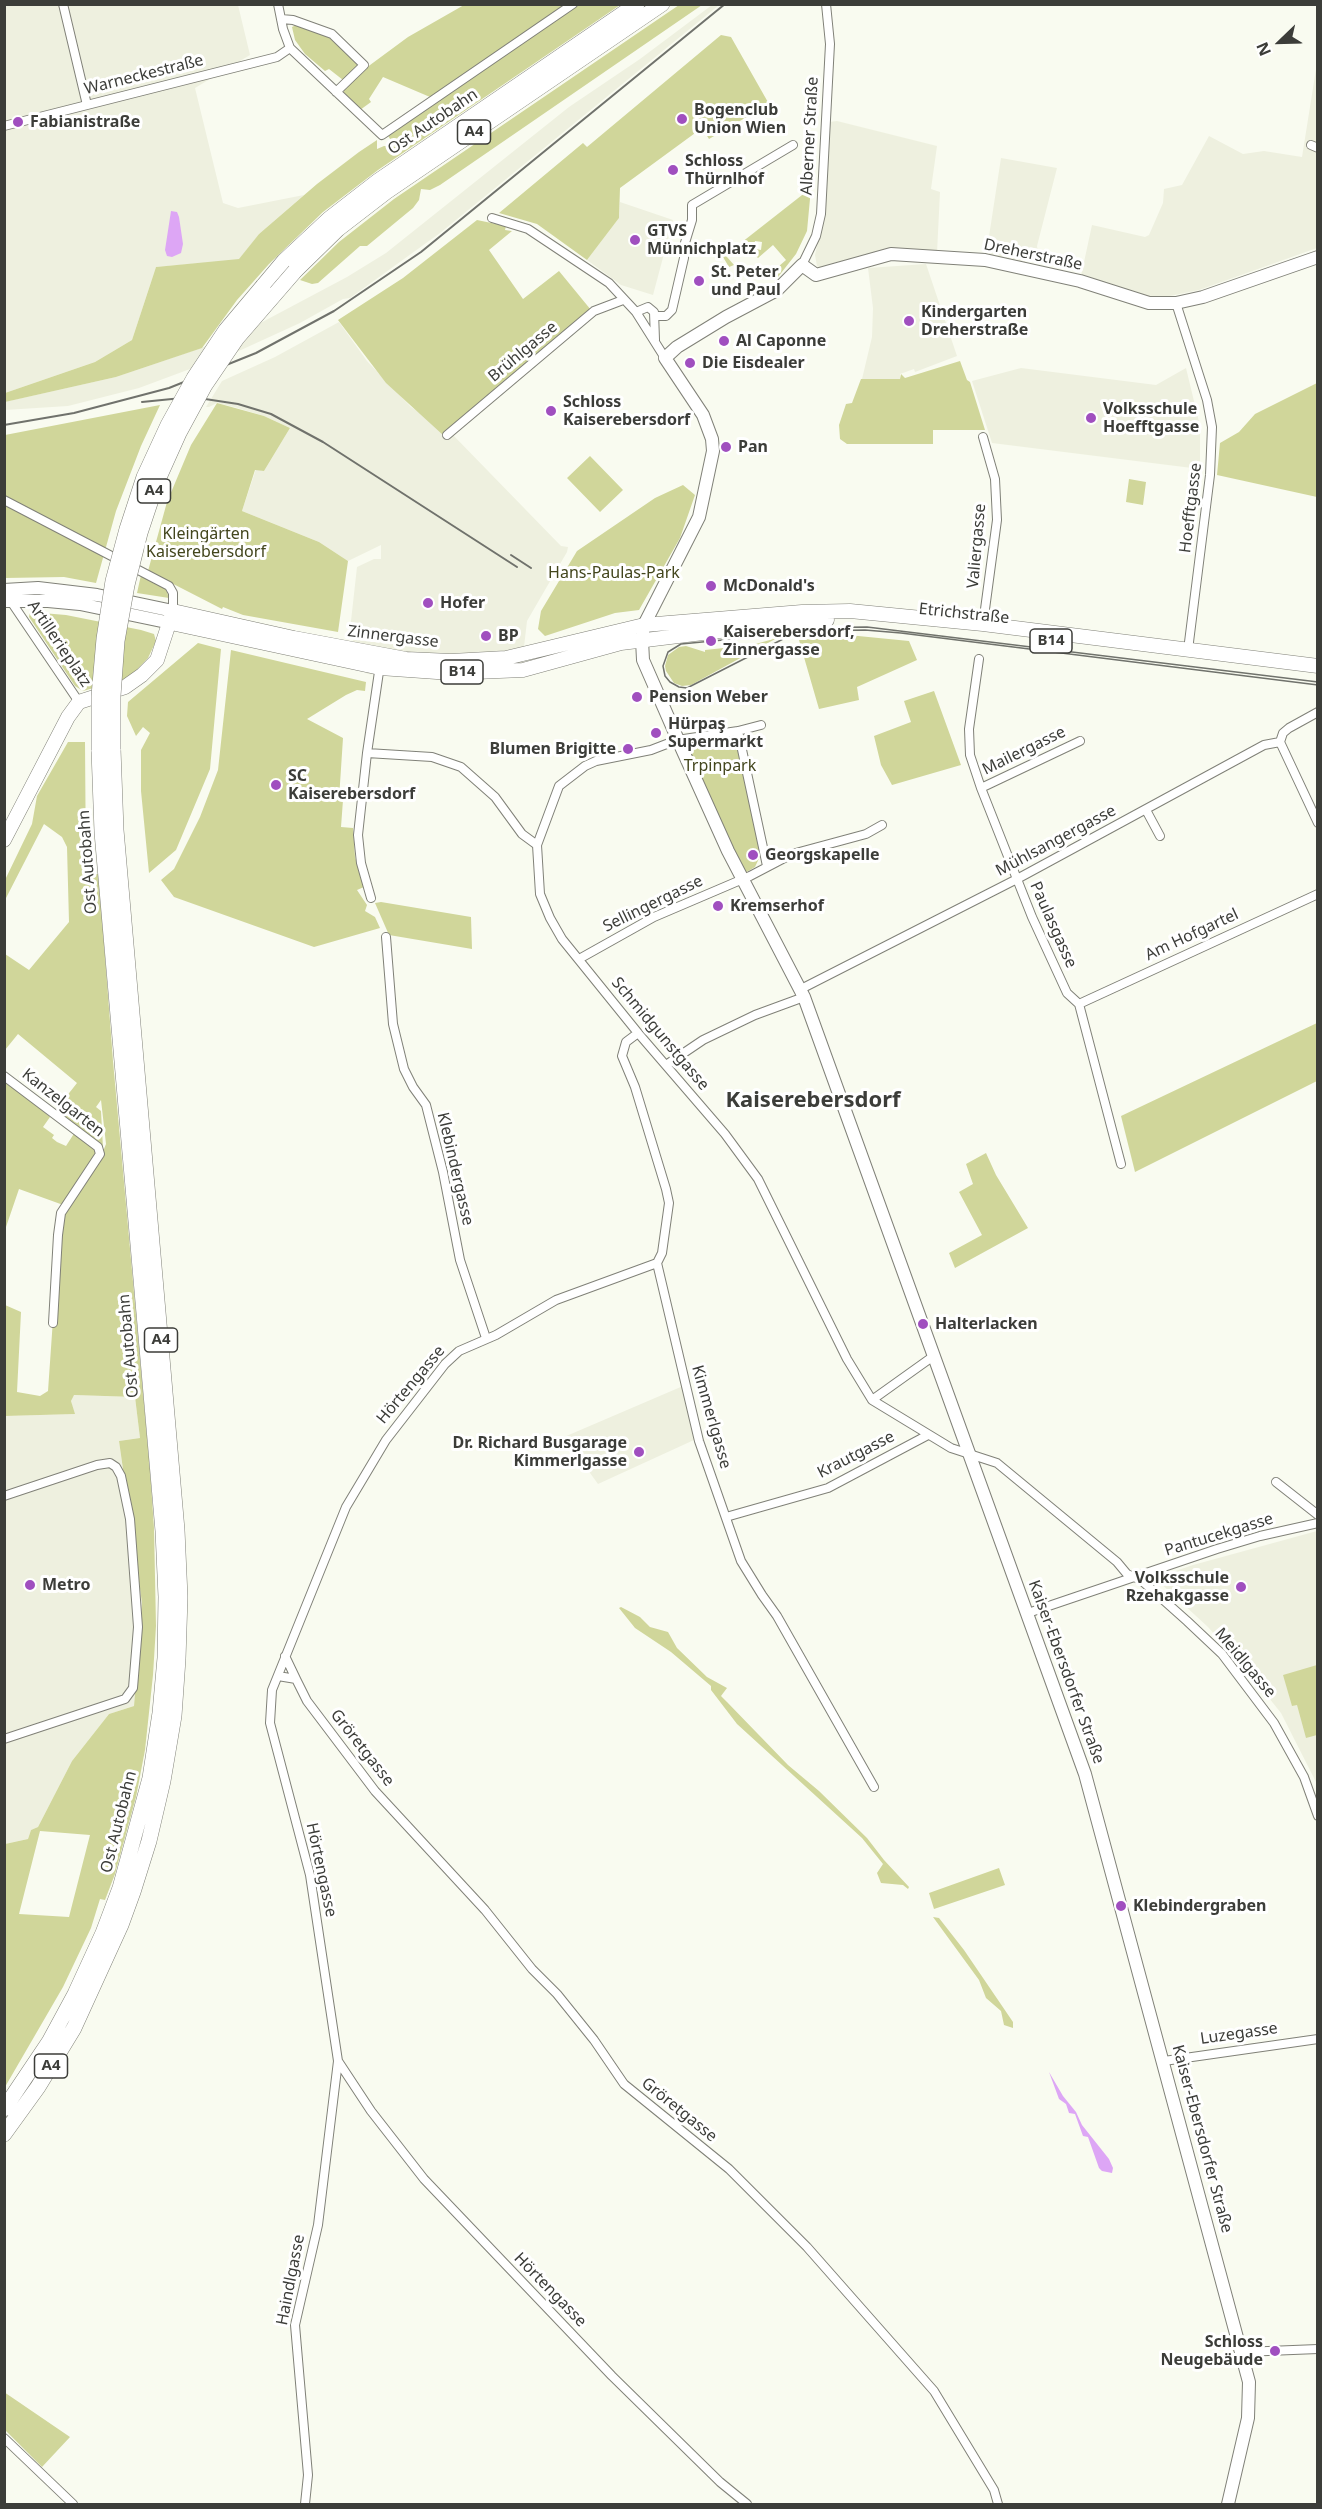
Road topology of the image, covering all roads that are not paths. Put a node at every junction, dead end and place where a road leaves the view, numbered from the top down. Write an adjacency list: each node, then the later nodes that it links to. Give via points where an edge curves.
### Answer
1 (63, 4): 10 (street)
2 (278, 4): 7 (street)
3 (573, 4): 9 (street, via 382,135)
4 (637, 4): 42 (highway, Ost Autobahn / A4, bridge, via 378,181 329,219 284,261 226,330 168,425 144,477 127,529 104,639 99,696)
5 (662, 4): 42 (highway, Ost Autobahn / A4, bridge, via 386,192 338,229 237,338 179,433 157,482 134,554 117,641)
6 (826, 4): 15 (street, Alberner Straße, via 830,44 821,214)
7 (281, 19): 8 (street); 9 (street, via 332,34 364,65)
8 (290, 48): 9 (street); 10 (street, Warneckestraße, via 277,57)
9 (336, 92)
10 (87, 105): 11 (street, Warneckestraße)
11 (4, 126)
12 (793, 145): 19 (street, via 692,205 672,310 666,316)
13 (492, 218): 16 (street, Kaiser-Ebersdorfer Straße, via 528,229 544,239 609,283)
14 (1317, 257): 17 (main road, Dreherstraße)
15 (802, 265): 17 (main road, Dreherstraße, via 816,275 891,254 985,260 1080,280 1149,303); 21 (main road, via 777,290 715,323)
16 (623, 300): 18 (street, Kaiser-Ebersdorfer Straße); 22 (street, Brühlgasse, via 594,311)
17 (1176, 303): 30 (street, Hoefftgasse, via 1212,427 1210,475)
18 (636, 312): 19 (street, via 648,307); 20 (street, Kaiser-Ebersdorfer Straße)
19 (656, 316): 20 (street)
20 (655, 341): 21 (street, Kaiser-Ebersdorfer Straße)
21 (664, 358): 28 (main road, Kaiser-Ebersdorfer Straße, via 703,415 713,451 699,517)
22 (447, 435)
23 (983, 437): 27 (street, Valiergasse, via 995,479 997,520)
24 (4, 500): 26 (street, via 169,586 173,593)
25 (7, 595): 26 (main road, Artillerieplatz, via 38,588 97,595); 35 (street, Artillerieplatz)
26 (172, 617): 32 (main road, Zinnergasse / B14); 35 (main road, Artillerieplatz, via 157,660 142,675 125,687)
27 (983, 624): 28 (main road, Etrichstraße / B14, via 850,610); 30 (main road, Etrichstraße / B14)
28 (644, 625): 29 (main road, Kaiser-Ebersdorfer Straße); 32 (main road, Zinnergasse / B14, via 506,658)
29 (642, 640): 32 (main road, Zinnergasse / B14, via 523,670 451,673); 34 (main road, Etrichstraße / B14, via 785,623 864,619); 39 (main road, Kaiser-Ebersdorfer Straße, via 643,660)
30 (1188, 650): 33 (main road, Etrichstraße / B14)
31 (979, 659): 44 (street, Paulasgasse, via 969,729 970,755)
32 (381, 662): 43 (street)
33 (1317, 666)
34 (1317, 674)
35 (79, 702): 49 (main road)
36 (1317, 712): 41 (street, Mühlsangergasse, via 1289,728)
37 (761, 725): 38 (street)
38 (738, 732): 39 (street); 51 (street)
39 (677, 740): 50 (street, Schmidgunstgasse, via 585,766 559,786); 52 (main road, Kaiser-Ebersdorfer Straße)
40 (1080, 741): 44 (street, Mailergasse)
41 (1280, 742): 45 (street, Mühlsangergasse, via 1264,745); 46 (street)
42 (106, 749): 85 (highway, Ost Autobahn / A4, via 102,832 163,1531 165,1658 150,1778 133,1847); 85 (highway, Ost Autobahn / A4, via 180,1597 174,1716 149,1841 121,1925)
43 (367, 753): 50 (street, via 432,757 461,767 495,797 522,834); 55 (street, via 358,835)
44 (981, 789): 53 (street, Paulasgasse)
45 (1146, 810): 48 (street); 53 (street, Mühlsangergasse)
46 (1317, 822)
47 (882, 825): 51 (street, via 866,834 792,854)
48 (1160, 836)
49 (4, 840)
50 (537, 845): 57 (street, Schmidgunstgasse, via 540,894 562,939)
51 (766, 866): 52 (street)
52 (742, 878): 57 (street, Sellingergasse, via 654,916); 58 (main road, Kaiser-Ebersdorfer Straße)
53 (1017, 879): 58 (street, Mühlsangergasse); 59 (street, Paulasgasse, via 1067,993)
54 (1317, 894): 59 (street, Am Hofgartel)
55 (371, 898)
56 (386, 937): 66 (street, Klebindergasse, via 393,1024 404,1069 426,1105 460,1260)
57 (579, 959): 60 (street, Schmidgunstgasse)
58 (803, 993): 61 (street, Mühlsangergasse, via 703,1040); 67 (main road, Kaiser-Ebersdorfer Straße)
59 (1079, 1004): 63 (street, Paulasgasse)
60 (638, 1033): 61 (street, Schmidgunstgasse); 64 (street, Kimmerlgasse, via 626,1042 622,1056 669,1203)
61 (666, 1065): 68 (street, Schmidgunstgasse, via 758,1179 847,1359)
62 (4, 1076): 65 (street, Kanzelgarten, via 98,1148 100,1154 61,1213)
63 (1121, 1164)
64 (657, 1263): 66 (street, Hörtengasse, via 556,1300); 74 (street, Kimmerlgasse, via 699,1441)
65 (53, 1323)
66 (486, 1338): 78 (street, Hörtengasse, via 459,1351 445,1364 386,1440 346,1507)
67 (934, 1355): 68 (street); 70 (main road, Kaiser-Ebersdorfer Straße)
68 (872, 1400): 69 (street, Schmidgunstgasse)
69 (928, 1435): 70 (street, Schmidgunstgasse, via 951,1448); 74 (street, Krautgasse, via 828,1488)
70 (969, 1452): 76 (street, Meidlgasse, via 997,1463); 77 (main road, Kaiser-Ebersdorfer Straße)
71 (1276, 1482): 73 (street)
72 (4, 1496): 81 (street, via 97,1465 110,1463 116,1467 122,1476 130,1519 138,1627 133,1689 125,1699)
73 (1317, 1515)
74 (726, 1516): 82 (street, Kimmerlgasse, via 741,1561 777,1616)
75 (1317, 1523): 76 (street, Pantucekgasse, via 1260,1536)
76 (1134, 1579): 77 (street, Pantucekgasse); 83 (street, Meidlgasse, via 1141,1580 1187,1621 1247,1684 1296,1760)
77 (1028, 1613): 88 (main road, Kaiser-Ebersdorfer Straße, via 1085,1774)
78 (285, 1656): 79 (street, Hörtengasse); 80 (street, Gröretgasse)
79 (278, 1676): 80 (street); 87 (street, Hörtengasse, via 272,1690 270,1724 310,1875)
80 (296, 1679): 97 (street, Gröretgasse, via 307,1701 375,1791 557,1994 624,2084 729,2169 775,2214 934,2391 994,2490)
81 (4, 1739)
82 (874, 1787)
83 (1315, 1801): 84 (street, Meidlgasse)
84 (1317, 1816)
85 (83, 1994): 89 (highway, A4); 90 (highway, A4, via 74,2028 38,2088)
86 (1317, 2039): 88 (street, Luzegasse)
87 (338, 2061): 95 (street, Haindlgasse, via 318,2225 295,2325 308,2475); 96 (street, Hörtengasse, via 424,2179 612,2376)
88 (1164, 2061): 92 (main road, Kaiser-Ebersdorfer Straße)
89 (4, 2109)
90 (4, 2134)
91 (1317, 2349): 92 (street)
92 (1243, 2352): 98 (main road, Kaiser-Ebersdorfer Straße, via 1250,2387 1248,2418)
93 (4, 2438): 94 (street)
94 (73, 2505)
95 (305, 2505)
96 (747, 2505)
97 (998, 2505)
98 (1228, 2505)

